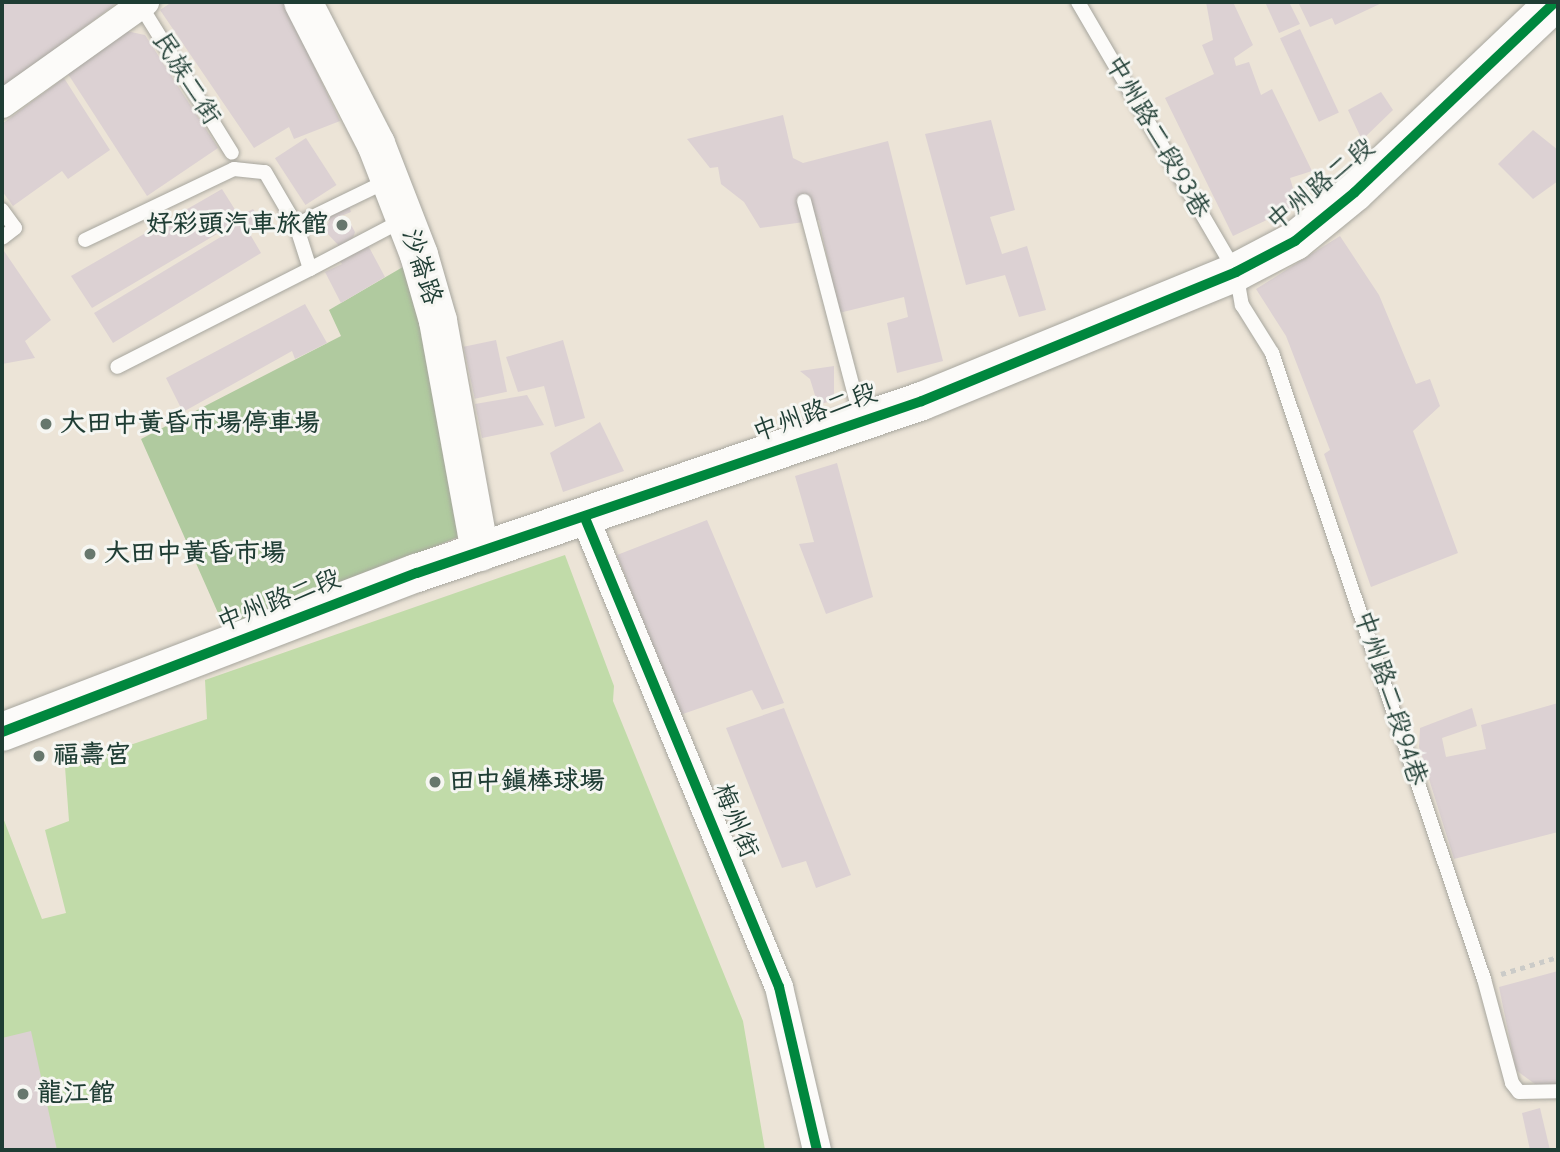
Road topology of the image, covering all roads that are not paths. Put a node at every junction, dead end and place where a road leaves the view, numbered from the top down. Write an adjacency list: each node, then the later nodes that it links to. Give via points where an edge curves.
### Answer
1 (303, 2): 7 (street, 沙崙路)
2 (1078, 2): 15 (lane, 中州路二段93巷)
3 (1555, 2): 15 (street, 中州路二段, via 1355,192 1295,241)
4 (141, 3): 5 (street, 民族二街); 6 (lane, 民族二街)
5 (2, 104)
6 (232, 153)
7 (390, 179): 10 (street, 沙崙路); 11 (lane)
8 (804, 201): 17 (lane)
9 (2, 210): 12 (lane, via 15,228)
10 (405, 219): 14 (lane); 19 (street, 沙崙路, via 438,321)
11 (296, 225): 13 (lane, via 265,172 234,169); 14 (lane)
12 (2, 238)
13 (85, 240)
14 (310, 269): 16 (lane)
15 (1236, 272): 17 (street, 中州路二段, via 922,401); 21 (lane, 中州路二段94巷, via 1242,305 1272,353 1484,979 1512,1083 1520,1093)
16 (117, 366)
17 (861, 419): 18 (street, 中州路二段)
18 (585, 518): 19 (street, 中州路二段); 22 (street, 梅州街, via 779,987)
19 (480, 552): 20 (street, 中州路二段)
20 (4, 726)
21 (1558, 1091)
22 (817, 1150)

